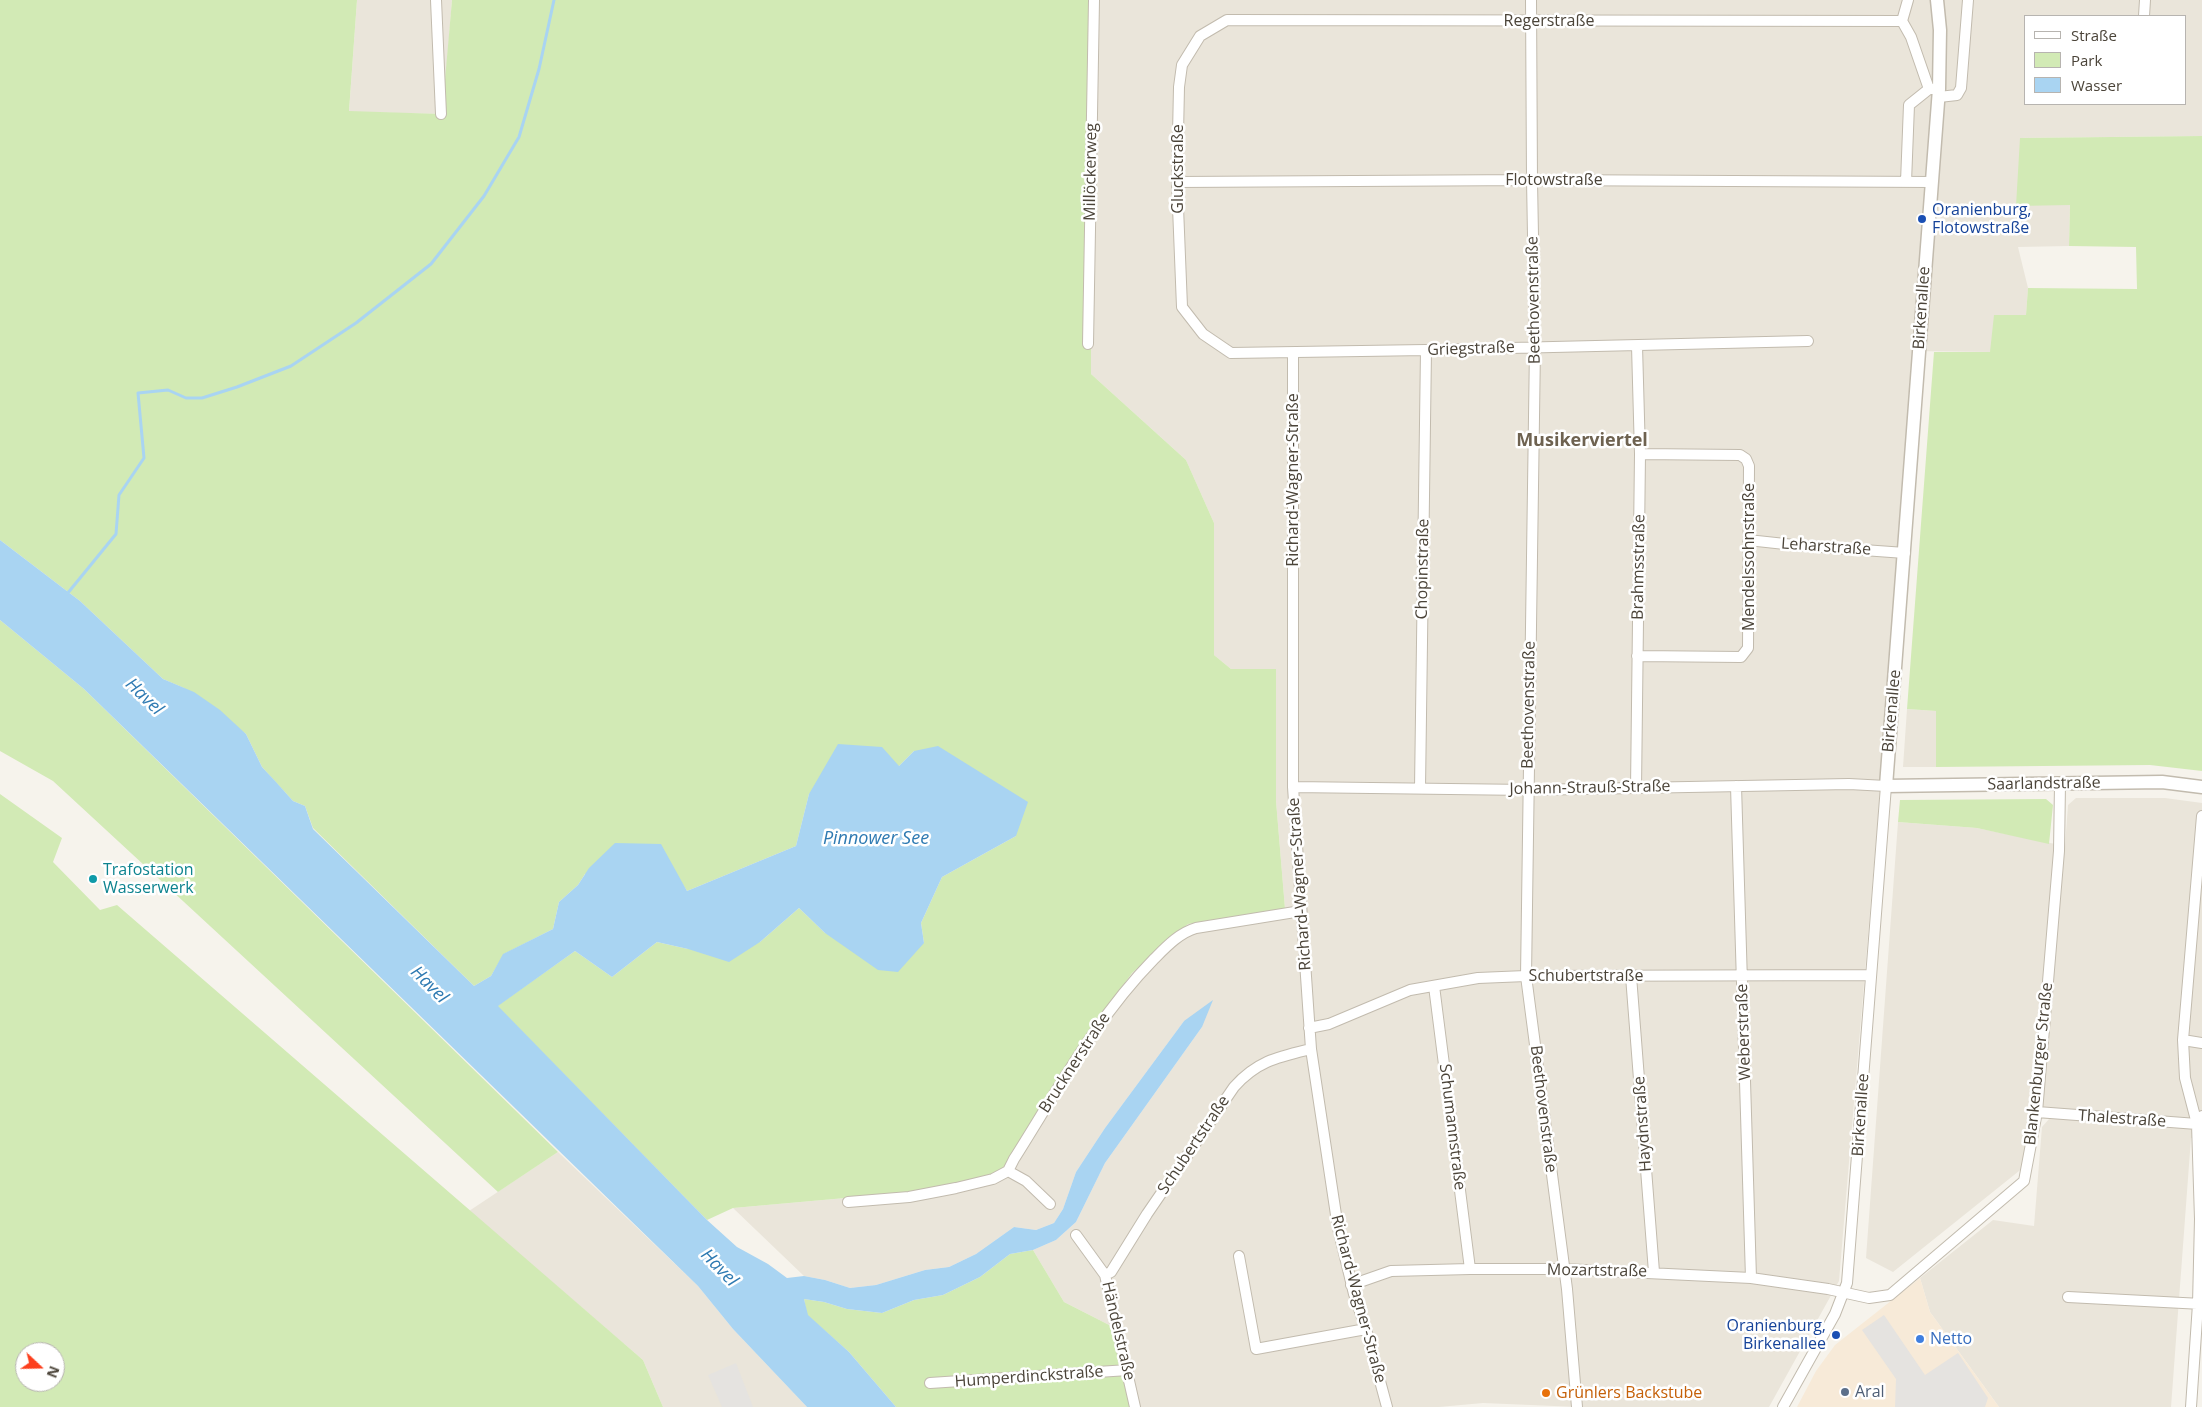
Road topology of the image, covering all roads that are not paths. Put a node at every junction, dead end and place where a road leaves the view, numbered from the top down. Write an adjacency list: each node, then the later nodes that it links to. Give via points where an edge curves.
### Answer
1 (436, 0): 13 (street)
2 (1094, 0): 20 (street, Millöckerweg)
3 (1531, 0): 9 (street, Beethovenstraße)
4 (1908, 0): 10 (street)
5 (1937, 0): 12 (street, Birkenallee, via 1940,30)
6 (1968, 0): 12 (street, via 1962,88 1957,95)
7 (2145, 0): 8 (street)
8 (2144, 15)
9 (1532, 21): 10 (street, Regerstraße); 11 (street, Regerstraße, via 1227,20); 14 (street, Beethovenstraße)
10 (1902, 21): 12 (street)
11 (1200, 36): 15 (street, Gluckstraße, via 1182,64)
12 (1936, 92): 16 (street, via 1909,105); 17 (street, Birkenallee)
13 (441, 114)
14 (1532, 180): 15 (street, Flotowstraße); 16 (street, Flotowstraße); 22 (street, Beethovenstraße)
15 (1177, 182): 18 (street, Gluckstraße)
16 (1906, 182): 17 (street, Flotowstraße)
17 (1932, 182): 27 (street, Birkenallee)
18 (1182, 307): 24 (street, Griegstraße, via 1203,334 1231,353)
19 (1808, 341): 21 (street, Griegstraße)
20 (1088, 344)
21 (1637, 346): 22 (street, Griegstraße); 25 (street, Brahmsstraße)
22 (1535, 347): 23 (street, Griegstraße); 36 (street, Beethovenstraße)
23 (1426, 350): 24 (street, Griegstraße); 34 (street, Chopinstraße)
24 (1292, 353): 32 (street, Richard-Wagner-Straße)
25 (1640, 454): 26 (street, Mendelssohnstraße, via 1740,455 1746,459 1749,466); 28 (street, Brahmsstraße)
26 (1748, 540): 27 (street, Leharstraße); 28 (street, Mendelssohnstraße, via 1748,648 1741,656)
27 (1905, 553): 31 (street, Birkenallee)
28 (1638, 656): 35 (street, Brahmsstraße)
29 (2060, 784): 31 (street, Saarlandstraße); 33 (street, Saarlandstraße, via 2162,782); 48 (street, Blankenburger Straße, via 2059,851)
30 (1736, 786): 31 (street, Johann-Strauß-Straße); 35 (street, Johann-Strauß-Straße); 42 (street, Weberstraße)
31 (1886, 786): 39 (street, Birkenallee)
32 (1294, 787): 34 (street, Johann-Strauß-Straße); 38 (street, Richard-Wagner-Straße)
33 (2202, 787)
34 (1420, 788): 36 (street, Johann-Strauß-Straße)
35 (1636, 788): 36 (street, Johann-Strauß-Straße)
36 (1528, 790): 40 (street, Beethovenstraße)
37 (2202, 816): 45 (street)
38 (1301, 911): 44 (street, Richard-Wagner-Straße); 50 (street, Brucknerstraße, via 1196,928 1181,934 1117,999)
39 (1871, 974): 42 (street, Schubertstraße); 61 (street, Birkenallee, via 1850,1261)
40 (1526, 976): 41 (street, Schubertstraße); 43 (street, Schubertstraße, via 1478,978); 56 (street, Beethovenstraße)
41 (1631, 976): 42 (street, Schubertstraße); 57 (street, Haydnstraße)
42 (1742, 976): 59 (street, Weberstraße)
43 (1434, 986): 44 (street, Schubertstraße, via 1410,990 1329,1024); 55 (street, Schumannstraße)
44 (1309, 1028): 47 (street, Richard-Wagner-Straße)
45 (2183, 1040): 46 (street); 49 (street, via 2184,1078)
46 (2202, 1043)
47 (1310, 1049): 58 (street, Schubertstraße, via 1265,1062 1234,1087 1111,1272); 60 (street, Richard-Wagner-Straße, via 1329,1182)
48 (2037, 1112): 49 (street, Thalestraße); 61 (street, Blankenburger Straße, via 2024,1181 1890,1295 1869,1298)
49 (2199, 1120): 63 (street)
50 (1008, 1171): 51 (street, via 956,1188 909,1197); 52 (street, via 1026,1181)
51 (848, 1202)
52 (1050, 1204)
53 (1076, 1235): 58 (street, Händelstraße)
54 (1239, 1256): 64 (street, via 1256,1349)
55 (1470, 1268): 56 (street, Mozartstraße); 60 (street, Mozartstraße, via 1391,1271)
56 (1564, 1270): 57 (street, Mozartstraße); 69 (street, Beethovenstraße)
57 (1654, 1272): 59 (street, Mozartstraße)
58 (1105, 1275): 65 (street, Händelstraße)
59 (1752, 1278): 61 (street, Mozartstraße)
60 (1351, 1285): 64 (street, Richard-Wagner-Straße)
61 (1844, 1294): 70 (street, Birkenallee)
62 (2068, 1297): 63 (street)
63 (2200, 1304): 71 (street)
64 (1366, 1329): 68 (street, Richard-Wagner-Straße)
65 (1128, 1370): 66 (street, Humperdinckstraße); 67 (street, Händelstraße)
66 (930, 1383)
67 (1135, 1407)
68 (1387, 1407)
69 (1577, 1407)
70 (1783, 1407)
71 (2191, 1407)

